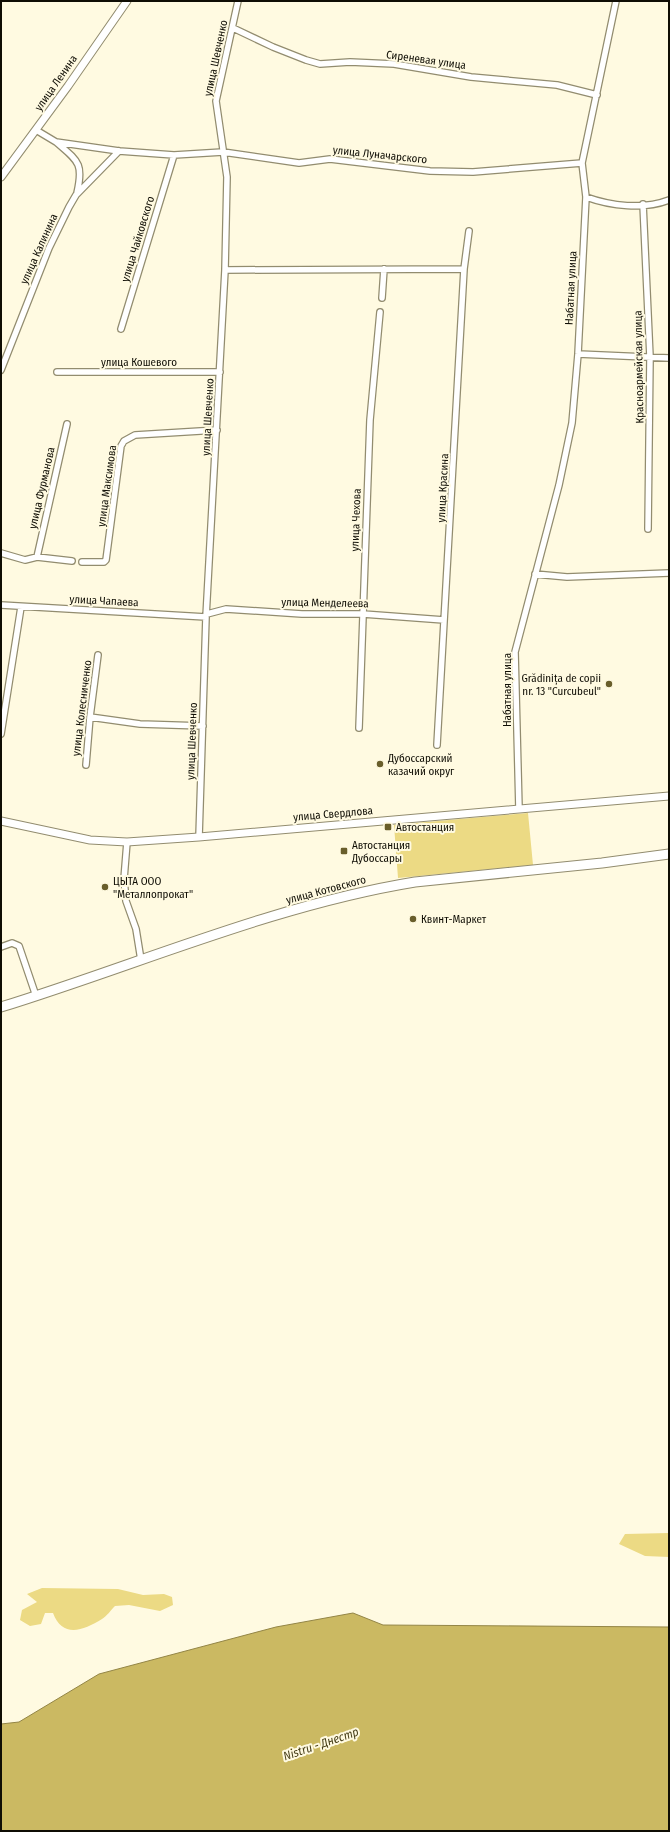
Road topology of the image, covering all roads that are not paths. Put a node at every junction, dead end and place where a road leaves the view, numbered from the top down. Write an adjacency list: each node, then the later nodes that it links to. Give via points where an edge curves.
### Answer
1 (127, 1): 6 (street, улица Ленина)
2 (238, 1): 4 (street, улица Шевченко)
3 (616, 1): 5 (street, Набатная улица)
4 (233, 28): 5 (street, Сиреневая улица, via 273,48 320,64 394,64 471,77 557,85); 9 (street, улица Шевченко, via 217,92)
5 (597, 95): 11 (street, Набатная улица)
6 (36, 130): 7 (street, улица Луначарского); 12 (street, улица Ленина)
7 (56, 142): 8 (street, улица Луначарского); 13 (street, via 76,159 80,169)
8 (119, 151): 10 (street, улица Луначарского); 13 (street, улица Калинина)
9 (222, 152): 10 (street, улица Луначарского); 11 (street, улица Луначарского, via 299,163 330,159 430,171 473,172); 20 (street, улица Шевченко, via 227,177)
10 (174, 155): 23 (street, улица Чайковского)
11 (582, 163): 14 (street, Набатная улица)
12 (1, 177)
13 (76, 195): 27 (street, улица Калинина, via 49,248)
14 (586, 197): 16 (street, via 603,203); 24 (street, Набатная улица)
15 (669, 200): 16 (street, via 657,204)
16 (643, 204): 25 (street, Красноармейская улица)
17 (469, 231): 19 (street, улица Красина)
18 (384, 269): 19 (street); 20 (street); 21 (street)
19 (464, 269): 43 (street, улица Красина)
20 (225, 270): 29 (street, улица Шевченко)
21 (382, 298)
22 (380, 312): 41 (street, улица Чехова, via 370,420)
23 (121, 329)
24 (578, 354): 25 (street); 38 (street, Набатная улица, via 570,430 559,485)
25 (650, 357): 26 (street); 32 (street, Красноармейская улица)
26 (669, 358)
27 (1, 370)
28 (57, 372): 29 (street, улица Кошевого)
29 (220, 372): 31 (street, улица Шевченко)
30 (67, 424): 34 (street, улица Фурманова)
31 (217, 430): 36 (street, улица Максимова, via 135,435 124,441 121,446 107,556 104,562); 42 (street, улица Шевченко)
32 (648, 530)
33 (1, 553): 34 (street, via 25,560)
34 (37, 557): 35 (street)
35 (72, 561)
36 (82, 562)
37 (669, 573): 38 (street, via 567,577)
38 (535, 574): 52 (street, Набатная улица, via 515,652)
39 (1, 605): 40 (street, улица Чапаева)
40 (21, 607): 42 (street, улица Чапаева); 48 (street)
41 (362, 614): 42 (street, улица Менделеева, via 302,614 226,609); 43 (street, улица Менделеева); 47 (street, улица Чехова)
42 (206, 615): 46 (street, улица Шевченко)
43 (444, 620): 49 (street, улица Красина)
44 (98, 654): 45 (street, улица Колесниченко)
45 (90, 717): 46 (street, via 140,724); 50 (street, улица Колесниченко)
46 (203, 726): 54 (street, улица Шевченко)
47 (359, 728)
48 (1, 734)
49 (437, 745)
50 (86, 765)
51 (669, 796): 52 (street, улица Свердлова)
52 (520, 809): 54 (street, улица Свердлова)
53 (1, 821): 55 (street, улица Свердлова, via 90,840)
54 (198, 837): 55 (street, улица Свердлова)
55 (126, 842): 58 (street, via 126,901 136,929)
56 (669, 854): 58 (highway, улица Котовского, via 392,886 307,906)
57 (1, 947): 59 (street, via 12,943 19,946)
58 (141, 960): 59 (highway, улица Котовского)
59 (36, 996): 60 (highway, улица Котовского)
60 (1, 1007)

